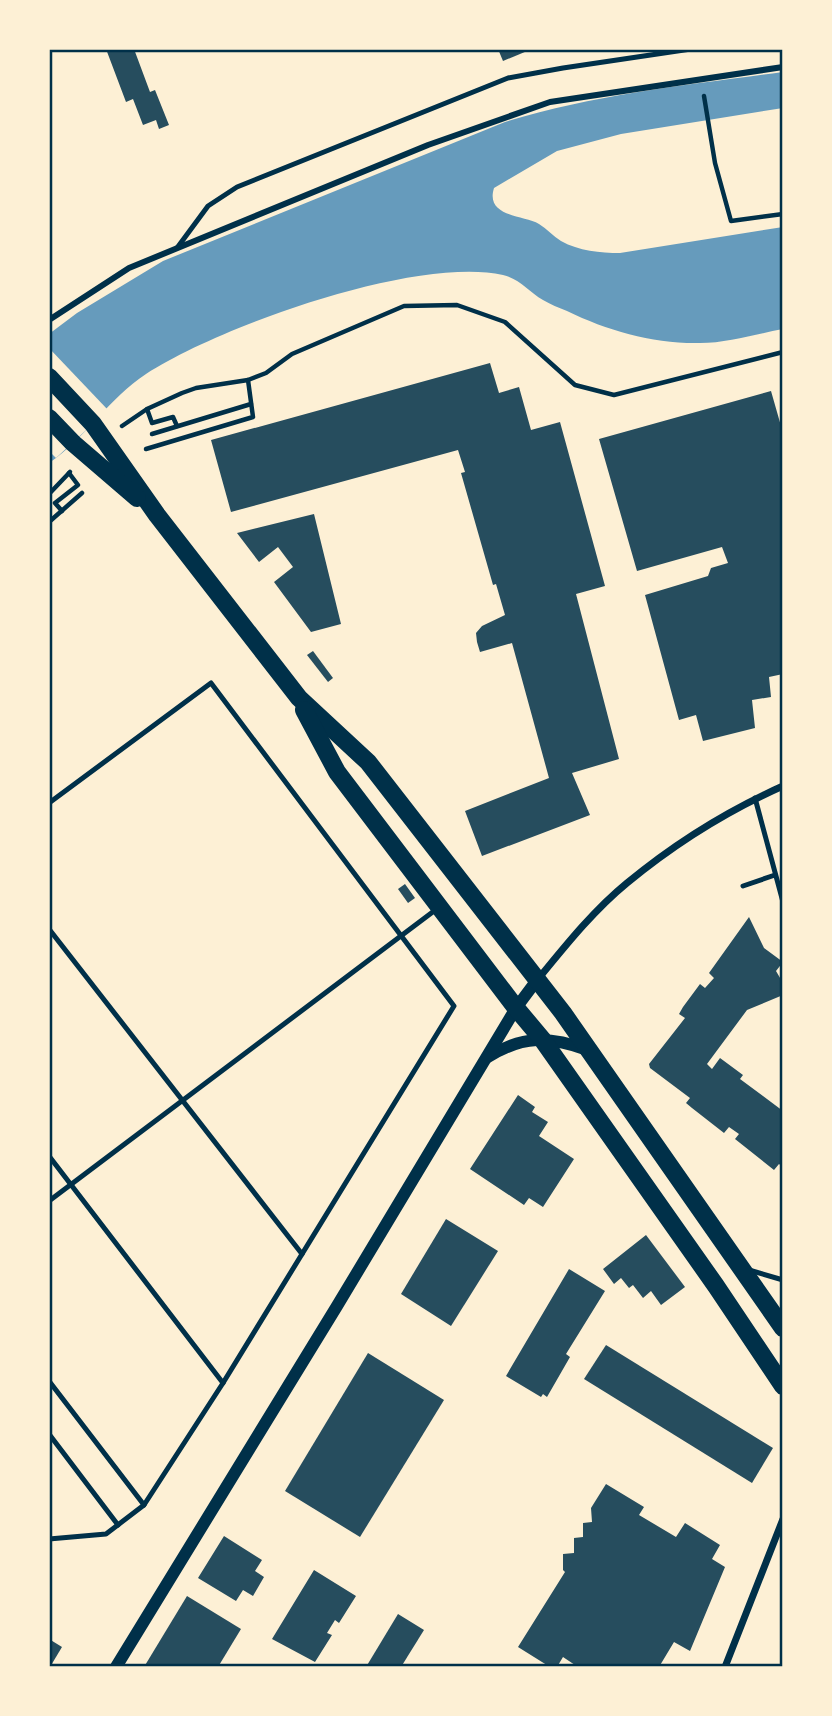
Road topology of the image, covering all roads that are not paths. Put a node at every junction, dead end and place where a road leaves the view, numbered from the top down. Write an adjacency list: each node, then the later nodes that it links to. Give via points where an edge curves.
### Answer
1 (691, 49): 3 (lane, via 508,78 237,187 208,206)
2 (783, 67): 3 (street, via 550,102 428,145)
3 (177, 248): 4 (street, via 129,268)
4 (49, 320)
5 (49, 377): 7 (main road, via 93,424)
6 (49, 418): 7 (main road)
7 (157, 515): 8 (main road)
8 (299, 698): 15 (main road, via 337,772); 18 (main road, via 368,762)
9 (783, 786): 10 (street)
10 (755, 798): 12 (lane); 18 (street, via 626,883)
11 (49, 803): 17 (lane, via 211,683)
12 (775, 875): 13 (lane); 14 (lane)
13 (743, 886)
14 (783, 902)
15 (438, 907): 17 (lane); 19 (main road)
16 (49, 929): 23 (lane)
17 (401, 935): 23 (lane); 27 (lane, via 454,1006)
18 (537, 980): 19 (street); 21 (main road)
19 (516, 1008): 20 (main road); 22 (street)
20 (542, 1039): 21 (street); 22 (street, via 500,1049); 33 (main road)
21 (588, 1050): 28 (main road)
22 (485, 1059): 39 (street)
23 (182, 1100): 25 (lane); 27 (lane)
24 (49, 1156): 25 (lane)
25 (71, 1185): 26 (lane); 32 (lane)
26 (49, 1201)
27 (302, 1254): 32 (lane)
28 (739, 1266): 29 (lane); 30 (main road)
29 (783, 1280)
30 (783, 1328)
31 (49, 1381): 35 (lane)
32 (223, 1383): 35 (lane)
33 (783, 1386)
34 (49, 1434): 37 (lane)
35 (144, 1505): 37 (lane)
36 (783, 1519): 40 (street)
37 (118, 1525): 38 (lane, via 106,1534)
38 (49, 1539)
39 (116, 1667)
40 (725, 1667)

